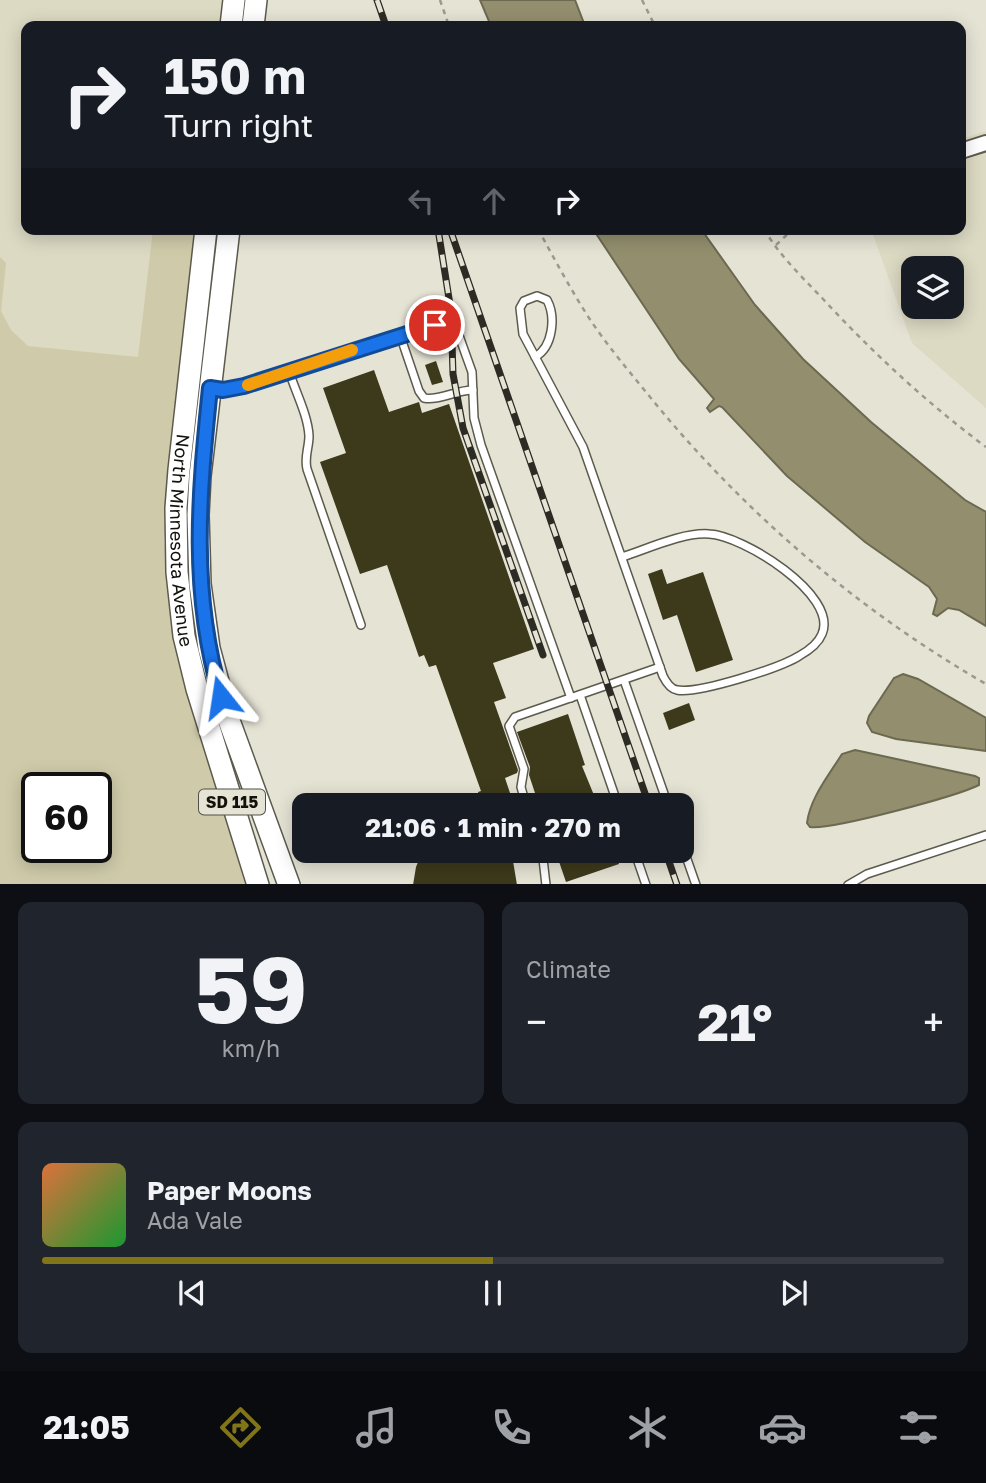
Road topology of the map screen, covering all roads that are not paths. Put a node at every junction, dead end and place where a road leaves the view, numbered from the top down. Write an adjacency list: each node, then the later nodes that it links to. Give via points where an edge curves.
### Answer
1 (234, 0): 3 (main road)
2 (256, 0): 4 (main road)
3 (232, 21)
4 (254, 21)
5 (986, 143): 6 (street)
6 (966, 149)
7 (205, 235): 27 (main road, North Minnesota Avenue / SD 115, via 179,470 177,572 184,636 197,689)
8 (228, 235): 12 (main road, North Minnesota Avenue / SD 115)
9 (400, 335): 11 (lane); 13 (lane, via 424,398); 13 (lane, via 435,325 458,333 472,372)
10 (535, 357): 10 (lane, via 519,316 524,301 537,296 547,300 552,318 548,345); 14 (lane, via 583,447)
11 (289, 371): 12 (lane, via 231,389); 15 (lane, via 309,436 305,462)
12 (210, 388): 28 (main road, North Minnesota Avenue / SD 115, via 198,515 204,617 227,715)
13 (473, 390): 19 (lane, via 481,445)
14 (622, 557): 16 (lane); 16 (lane, via 690,536 721,535 784,570 820,607 824,630 820,640 786,662 693,691 670,687)
15 (361, 625)
16 (660, 667): 17 (lane)
17 (624, 680): 18 (lane); 22 (lane)
18 (580, 695): 19 (lane); 21 (lane)
19 (570, 698): 20 (lane, via 511,720 524,769)
20 (523, 793)
21 (614, 793)
22 (664, 793)
23 (986, 835): 32 (lane)
24 (544, 863): 29 (lane)
25 (639, 863): 30 (lane)
26 (688, 863): 31 (lane)
27 (258, 884)
28 (289, 884)
29 (546, 884)
30 (646, 884)
31 (696, 884)
32 (848, 884)

